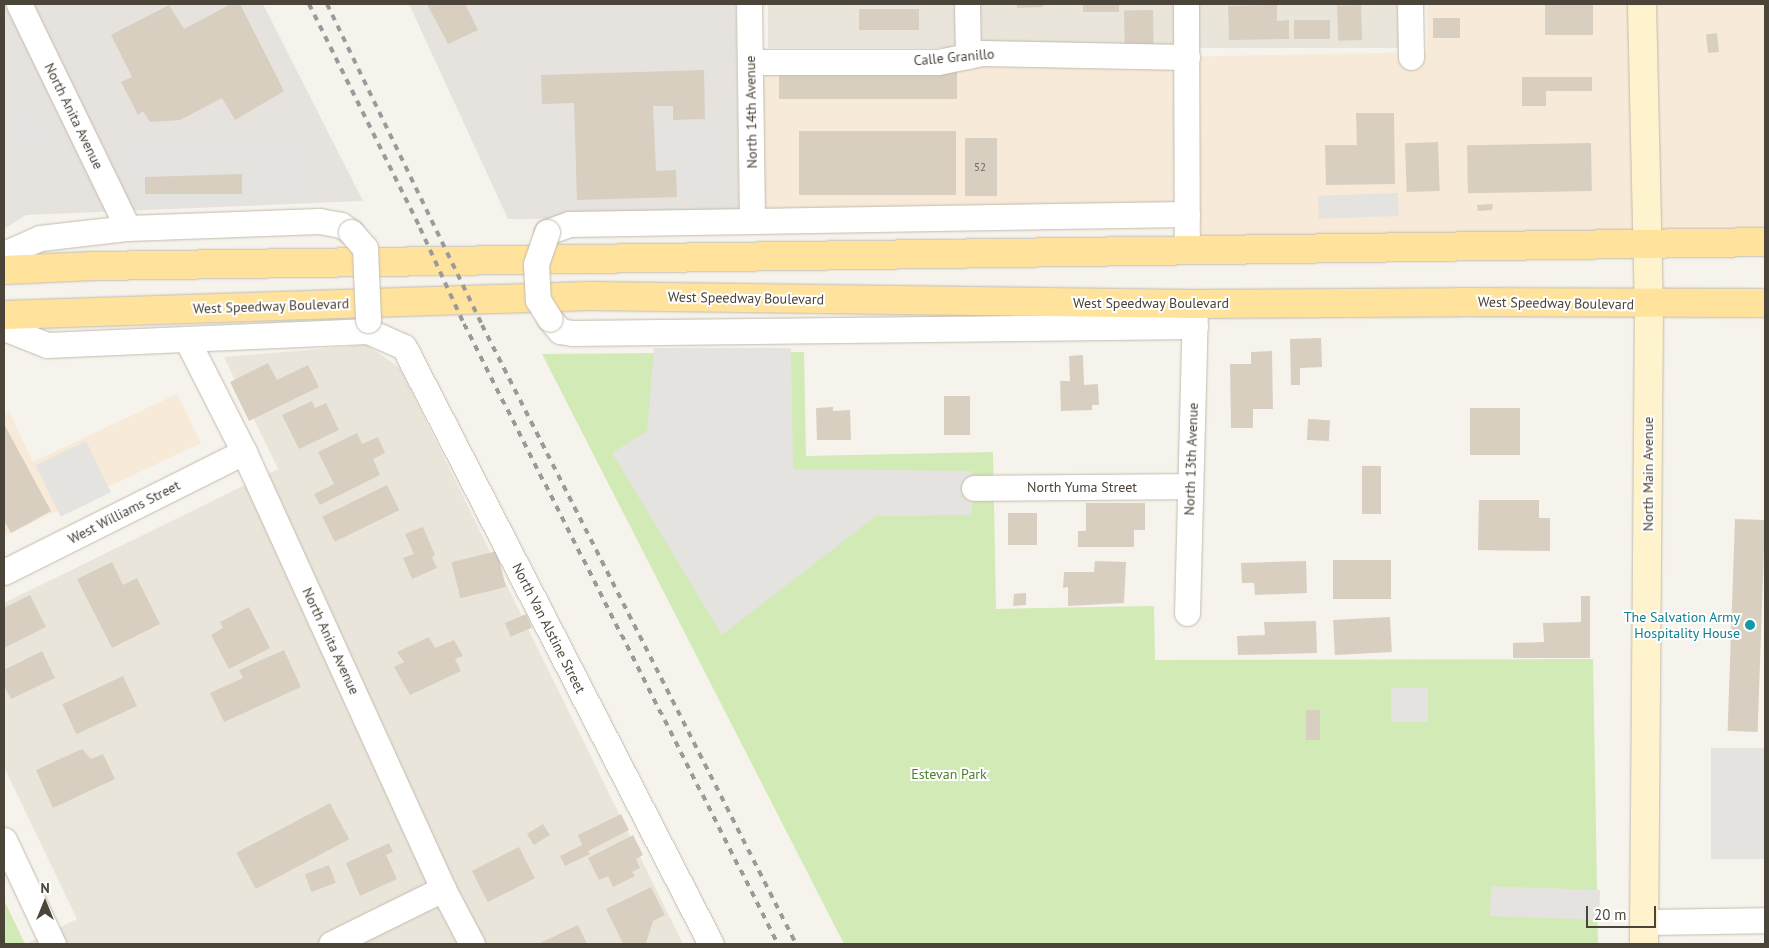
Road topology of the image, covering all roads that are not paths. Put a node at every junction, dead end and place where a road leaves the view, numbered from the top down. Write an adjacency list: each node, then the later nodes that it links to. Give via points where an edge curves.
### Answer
1 (19, 4): 13 (street, North Anita Avenue)
2 (749, 4): 10 (street, North 14th Avenue)
3 (967, 4): 7 (street)
4 (1186, 4): 8 (street)
5 (1410, 4): 9 (street)
6 (1642, 4): 14 (main road, North Main Avenue)
7 (968, 56): 8 (street, Calle Granillo, via 982,53); 10 (street, Calle Granillo, via 938,62)
8 (1187, 57): 11 (street)
9 (1411, 57)
10 (750, 62): 12 (street, North 14th Avenue)
11 (1187, 214): 12 (street, West Speedway Boulevard); 16 (street)
12 (752, 221): 21 (street, West Speedway Boulevard, bridge, via 569,224 547,232 536,264 538,300 560,331 573,333)
13 (128, 228): 17 (street, via 40,238); 23 (street, bridge, via 319,221 341,225 365,248)
14 (1647, 242): 15 (main road); 16 (main road); 20 (main road, North Main Avenue)
15 (1765, 242)
16 (1187, 251): 18 (main road, via 94,266)
17 (4, 254)
18 (4, 270)
19 (1765, 303): 20 (main road, West Speedway Boulevard)
20 (1649, 304): 21 (main road, West Speedway Boulevard, via 1459,302); 34 (main road, North Main Avenue)
21 (1195, 315): 22 (main road, West Speedway Boulevard, via 589,296); 27 (street, North 13th Avenue)
22 (4, 316)
23 (368, 325): 25 (street); 38 (street, North Van Alstine Street, via 404,347)
24 (4, 328): 25 (street, via 47,345)
25 (187, 340): 26 (street, North Anita Avenue)
26 (244, 452): 29 (street, West Williams Street); 32 (street, North Anita Avenue)
27 (1190, 486): 28 (street, North Yuma Street); 30 (street, North 13th Avenue)
28 (974, 488)
29 (4, 572)
30 (1187, 613)
31 (4, 840): 35 (street)
32 (443, 890): 36 (street); 37 (street, North Anita Avenue)
33 (1765, 920): 34 (street)
34 (1644, 933)
35 (53, 944)
36 (331, 944)
37 (472, 944)
38 (711, 944)

